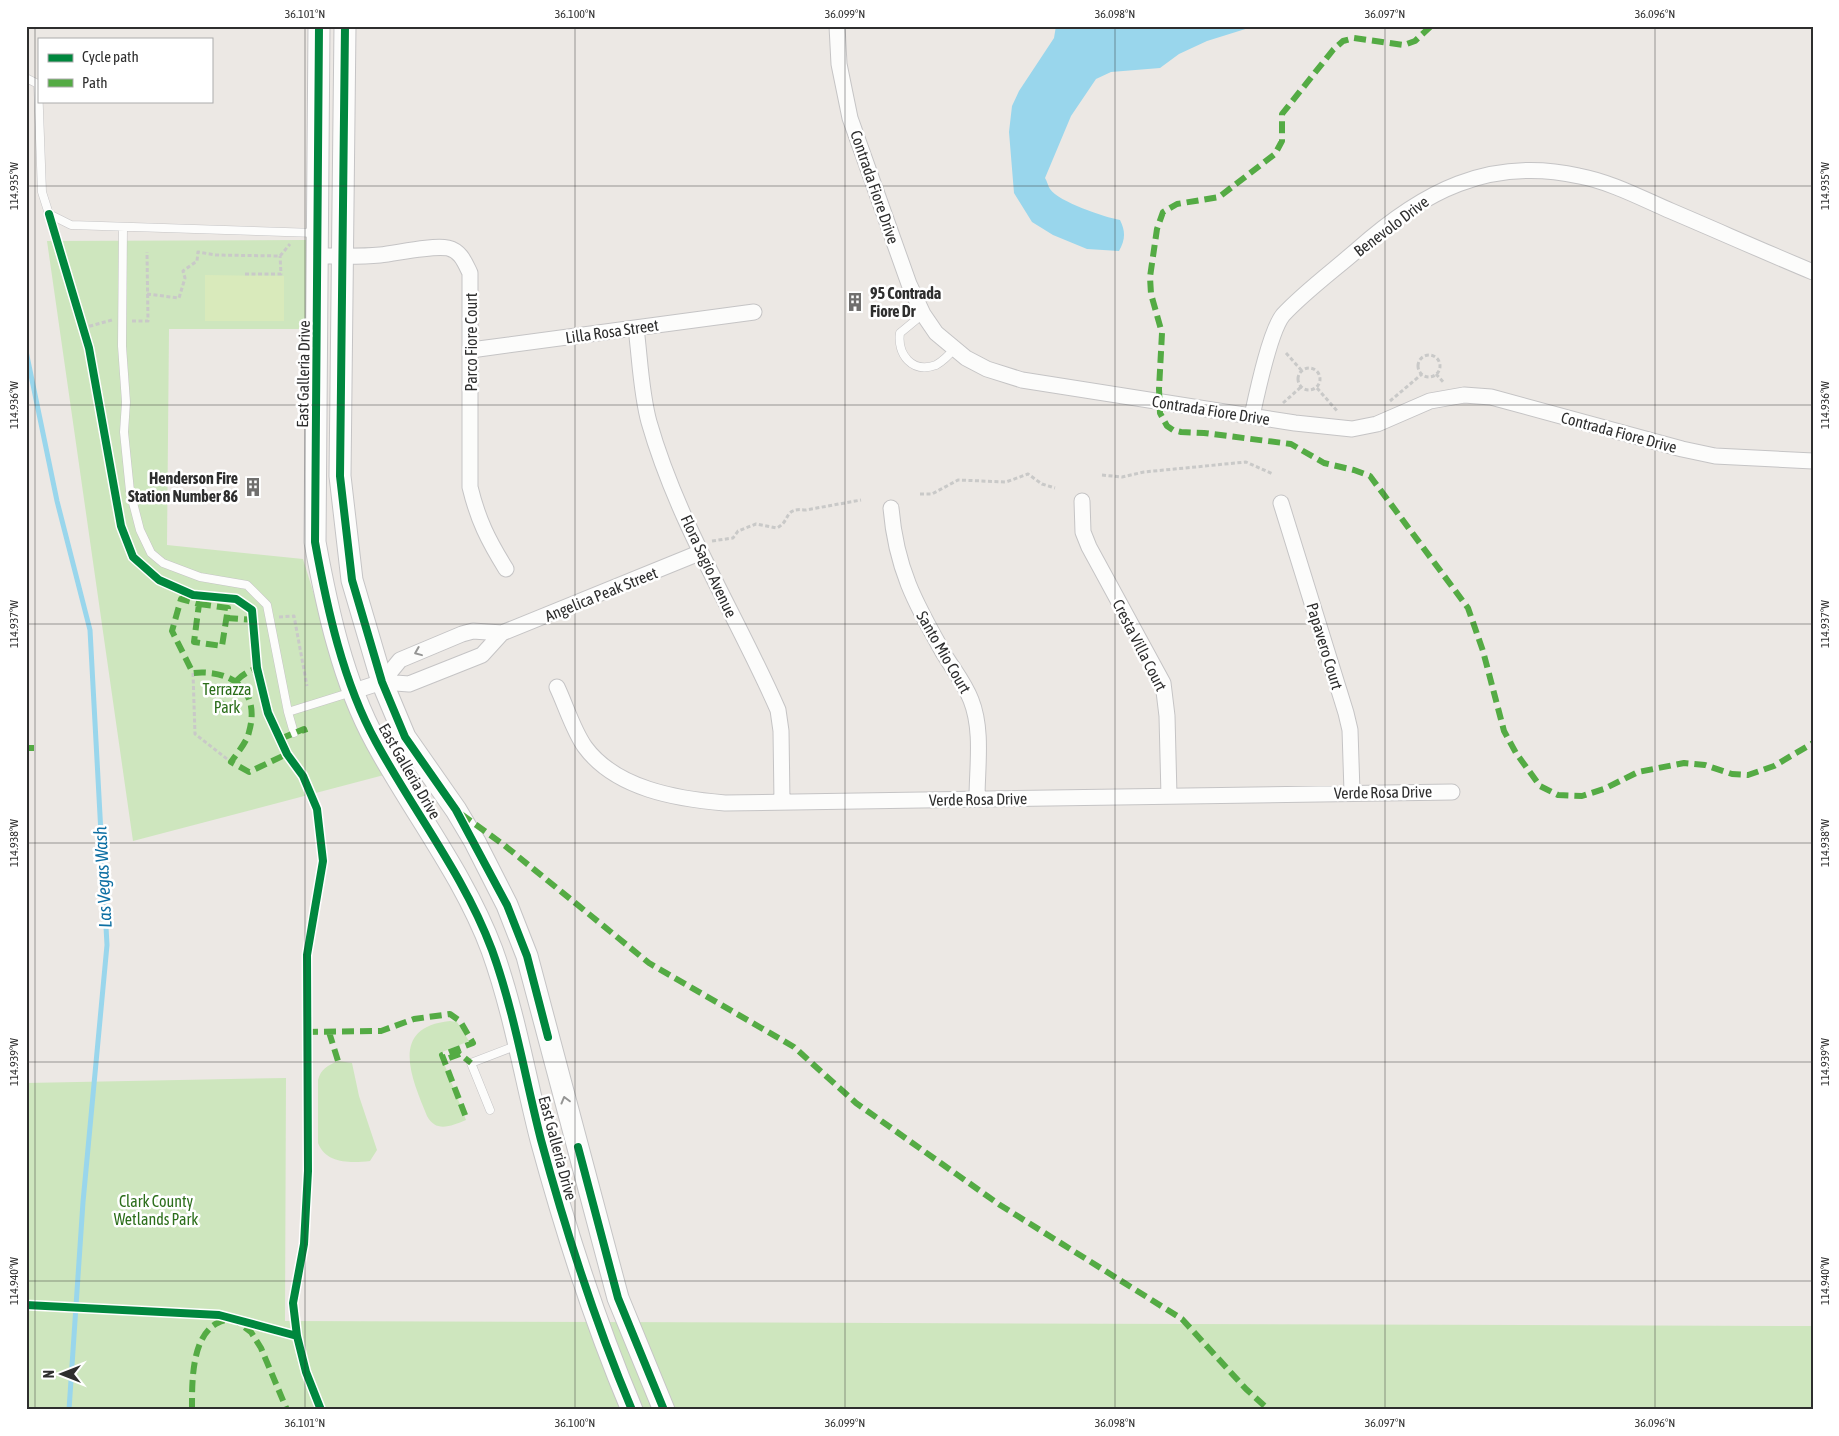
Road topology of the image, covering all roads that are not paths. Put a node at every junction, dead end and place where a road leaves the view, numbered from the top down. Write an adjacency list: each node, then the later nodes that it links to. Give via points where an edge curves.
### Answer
1 (320, 26): 7 (main road, East Galleria Drive)
2 (344, 26): 8 (main road, East Galleria Drive)
3 (837, 26): 16 (street, Contrada Fiore Drive, via 839,64 850,118 909,284)
4 (26, 78): 5 (lane)
5 (38, 84)
6 (39, 102): 9 (lane, via 42,192 49,214 71,225)
7 (319, 174): 8 (main road); 10 (main road, East Galleria Drive)
8 (344, 174): 11 (main road, East Galleria Drive)
9 (123, 227): 10 (lane); 35 (lane, via 124,432 130,491 140,530 151,553 163,563 200,577 247,585 267,605)
10 (318, 233): 11 (main road); 12 (main road, East Galleria Drive)
11 (344, 234): 13 (main road, East Galleria Drive)
12 (318, 256): 13 (street, Parco Fiore Court); 18 (main road, East Galleria Drive)
13 (344, 256): 20 (main road, East Galleria Drive); 21 (street, Parco Fiore Court, via 436,248 449,248 458,253 470,273)
14 (1813, 272): 22 (street, Benevolo Drive, via 1620,189 1580,176 1522,170 1493,173 1423,199 1381,229 1282,316 1262,373)
15 (754, 312): 17 (street, Lilla Rosa Street)
16 (923, 314): 19 (street, Contrada Fiore Drive, via 936,333); 19 (lane, via 900,333 904,358 912,364 928,367 943,360)
17 (636, 328): 21 (street, Lilla Rosa Street); 29 (street, Flora Sagio Avenue, via 648,421)
18 (318, 349): 20 (main road); 24 (main road, East Galleria Drive)
19 (954, 349): 22 (street, Contrada Fiore Drive, via 987,369 1022,380)
20 (342, 350): 25 (main road, East Galleria Drive, via 340,476)
21 (471, 350): 30 (street, Parco Fiore Court, via 470,487 478,519)
22 (1252, 416): 23 (street, Contrada Fiore Drive, via 1352,429 1377,424 1430,402 1473,395 1715,456)
23 (1813, 461)
24 (312, 500): 25 (main road); 34 (main road, East Galleria Drive, via 325,601)
25 (343, 501): 32 (main road, East Galleria Drive, via 352,580)
26 (1082, 501): 39 (street, Cresta Villa Court, via 1083,532 1089,547 1163,684 1167,709)
27 (1281, 503): 37 (street, Papavero Court, via 1346,713 1350,730)
28 (891, 508): 40 (street, Santo Mio Court, via 894,540 905,580 971,699 977,729)
29 (704, 548): 31 (street, Angelica Peak Street); 41 (street, Flora Sagio Avenue, via 778,710)
30 (506, 569)
31 (502, 633): 32 (street, Angelica Peak Street, via 482,655 409,684); 32 (street, Angelica Peak Street, one-way to 32, via 473,631 462,634 400,660)
32 (382, 682): 34 (street, Angelica Peak Street); 42 (main road, East Galleria Drive, via 405,737 456,810 507,905 526,956)
33 (557, 688): 41 (street, Verde Rosa Drive, via 585,747 606,767 633,783 693,800 725,803)
34 (354, 691): 35 (lane); 43 (main road, East Galleria Drive, via 374,740 467,892 492,951)
35 (288, 712): 36 (lane)
36 (294, 733)
37 (1352, 792): 38 (street, Verde Rosa Drive); 39 (street, Verde Rosa Drive)
38 (1452, 792)
39 (1169, 796): 40 (street, Verde Rosa Drive)
40 (977, 799): 41 (street, Verde Rosa Drive)
41 (782, 801)
42 (548, 1037): 43 (main road); 46 (main road, East Galleria Drive, one-way to 42, via 618,1298)
43 (518, 1045): 44 (lane, via 471,1063); 45 (main road, East Galleria Drive, via 570,1244)
44 (490, 1110)
45 (632, 1410)
46 (664, 1410)

